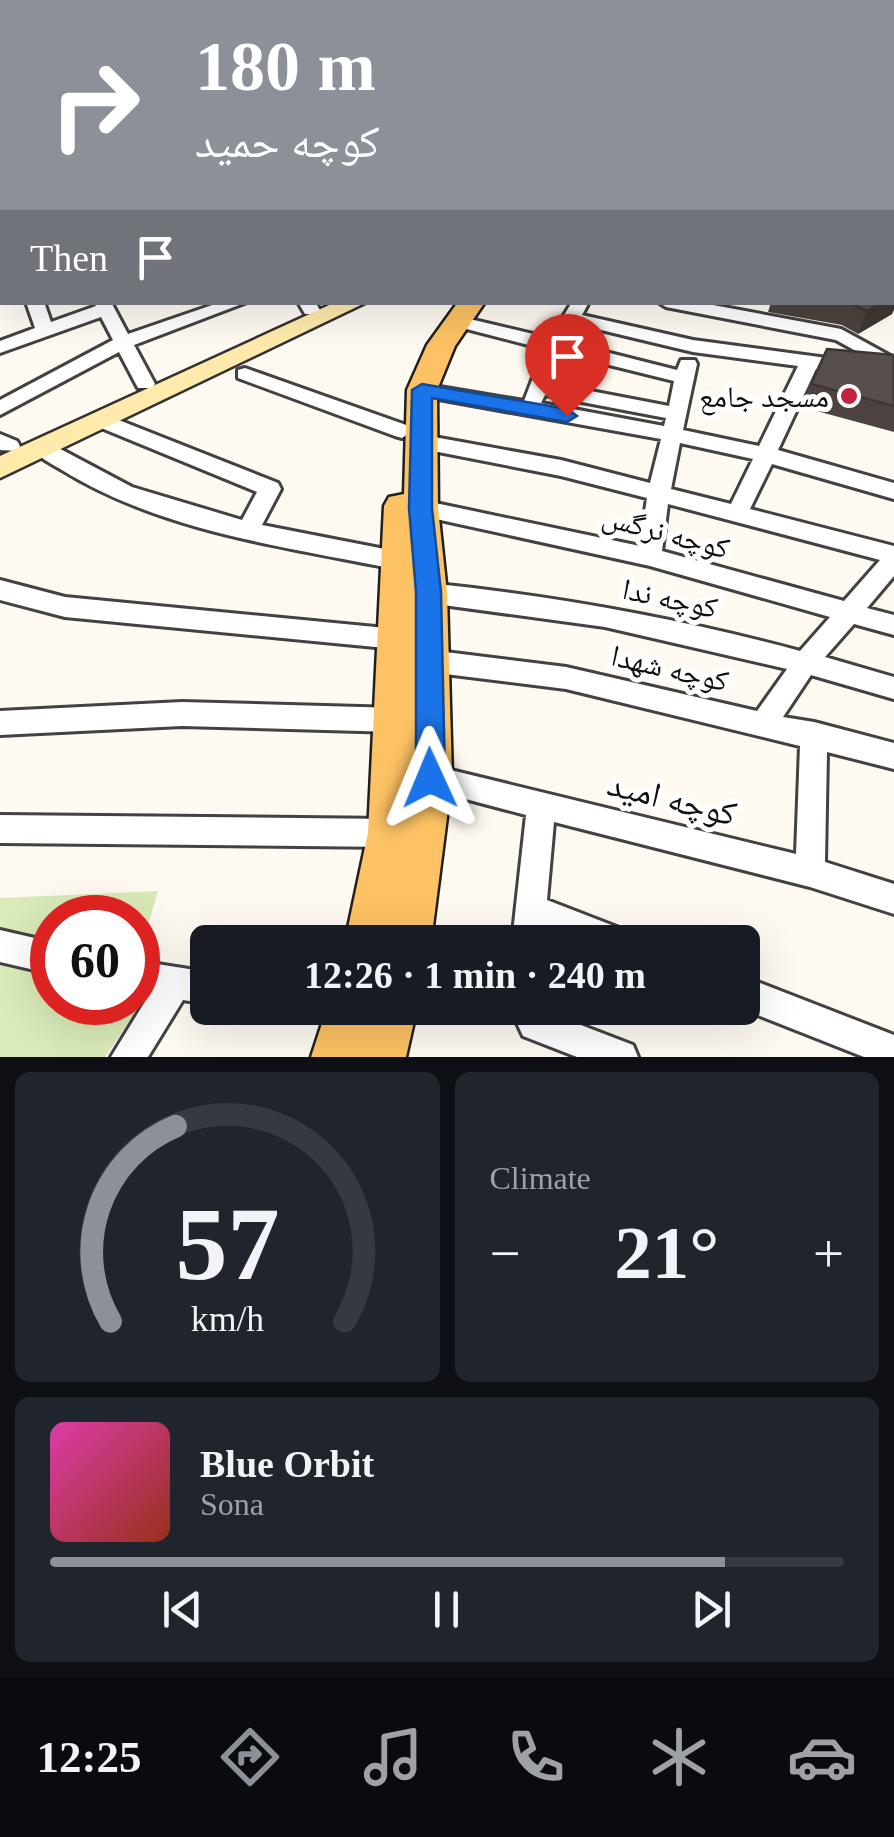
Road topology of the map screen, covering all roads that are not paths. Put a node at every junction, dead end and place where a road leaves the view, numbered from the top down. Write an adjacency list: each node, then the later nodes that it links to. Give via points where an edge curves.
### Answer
1 (36, 305): 10 (street)
2 (221, 305): 9 (street)
3 (315, 305): 19 (main road)
4 (350, 305): 24 (main road)
5 (682, 305): 16 (street, via 841,335)
6 (103, 306): 10 (street); 11 (street)
7 (458, 309): 12 (street); 21 (main road); 26 (main road, via 404,371)
8 (576, 310): 12 (street); 13 (street)
9 (184, 311): 11 (street)
10 (44, 331): 14 (street)
11 (121, 344): 19 (street); 22 (street)
12 (554, 344): 18 (street); 20 (street)
13 (693, 346): 15 (street); 18 (street)
14 (0, 347)
15 (810, 361): 16 (street, via 874,370); 29 (street)
16 (893, 366)
17 (245, 374): 26 (street)
18 (685, 378): 25 (street)
19 (145, 384): 28 (main road)
20 (537, 387): 23 (street); 25 (street)
21 (422, 390): 23 (street); 26 (main road)
22 (0, 408)
23 (531, 408): 25 (street)
24 (101, 420): 27 (main road); 34 (street, via 270,489)
25 (676, 425): 29 (street); 31 (street)
26 (412, 436): 31 (street); 32 (main road); 37 (main road)
27 (42, 448): 28 (main road); 34 (street, via 78,473 131,495)
28 (2, 451)
29 (763, 456): 30 (street); 33 (street)
30 (894, 491)
31 (659, 492): 33 (street); 35 (street)
32 (420, 508): 35 (street, کوچه نرگس); 39 (main road)
33 (738, 512): 36 (street)
34 (248, 530): 37 (street)
35 (650, 558): 40 (street, کوچه نرگس)
36 (894, 558): 40 (street)
37 (400, 561): 42 (main road)
38 (0, 590): 42 (street, via 65,607)
39 (428, 592): 43 (main road); 44 (street, کوچه ندا, via 576,612)
40 (850, 614): 41 (street, کوچه نرگس); 44 (street)
41 (894, 626)
42 (396, 639): 46 (main road)
43 (430, 661): 47 (street, کوچه شهدا, via 566,678); 51 (main road)
44 (806, 662): 45 (street, کوچه ندا); 47 (street)
45 (894, 688)
46 (396, 720): 48 (street, via 182,714); 54 (main road)
47 (764, 722): 49 (street, کوچه شهدا)
48 (0, 723)
49 (814, 734): 50 (street, کوچه شهدا); 55 (street)
50 (894, 756)
51 (430, 778): 52 (street, کوچه امید); 59 (main road)
52 (542, 804): 55 (street, کوچه امید); 57 (street)
53 (0, 829): 54 (street)
54 (391, 833): 58 (main road)
55 (810, 872): 56 (street, کوچه امید)
56 (894, 899)
57 (531, 910): 60 (street); 61 (street)
58 (372, 925)
59 (408, 925)
60 (530, 925)
61 (571, 925)
62 (0, 946): 63 (street)
63 (30, 953)
64 (160, 981): 65 (street)
65 (174, 984): 66 (street); 72 (street)
66 (190, 986)
67 (760, 999): 71 (street)
68 (348, 1025): 73 (main road)
69 (387, 1025): 74 (main road)
70 (551, 1025): 75 (street)
71 (894, 1052)
72 (128, 1057)
73 (338, 1057)
74 (378, 1057)
75 (621, 1057)

